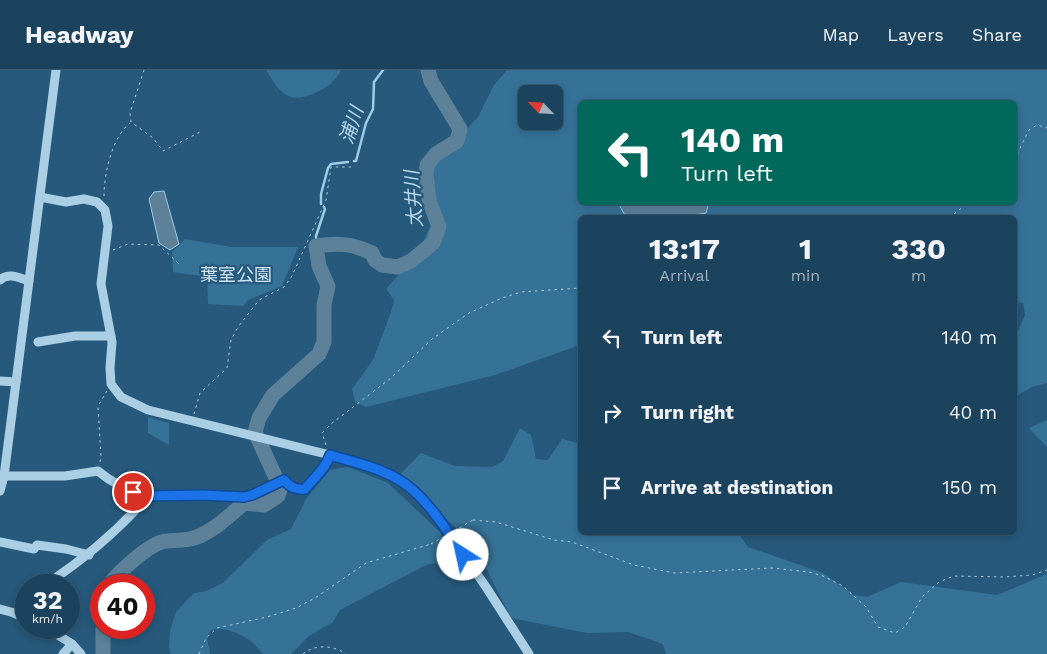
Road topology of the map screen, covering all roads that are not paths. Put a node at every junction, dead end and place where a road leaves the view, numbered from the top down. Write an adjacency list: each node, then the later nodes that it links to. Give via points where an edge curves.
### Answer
1 (56, 70): 2 (street)
2 (40, 197): 4 (street); 5 (street, via 66,202 84,199 97,202 105,210 108,226 100,284)
3 (0, 280): 4 (street, via 8,275)
4 (29, 281): 8 (street)
5 (110, 336): 6 (street, via 75,336); 9 (street, via 111,384 121,397 148,410)
6 (38, 342)
7 (0, 381): 8 (street)
8 (16, 382): 10 (street)
9 (330, 455): 12 (street, via 327,464 305,489 298,490 284,480 244,497); 22 (street, via 374,468 408,486 426,504)
10 (4, 476): 11 (street); 12 (street, via 65,476 98,472 110,482)
11 (0, 491)
12 (148, 496): 14 (street, via 132,516)
13 (0, 542): 14 (street)
14 (89, 555): 15 (street)
15 (61, 574)
16 (0, 609): 17 (street)
17 (15, 613)
18 (64, 639): 19 (street)
19 (72, 644): 20 (street); 21 (street)
20 (63, 654)
21 (82, 654)
22 (529, 654)

